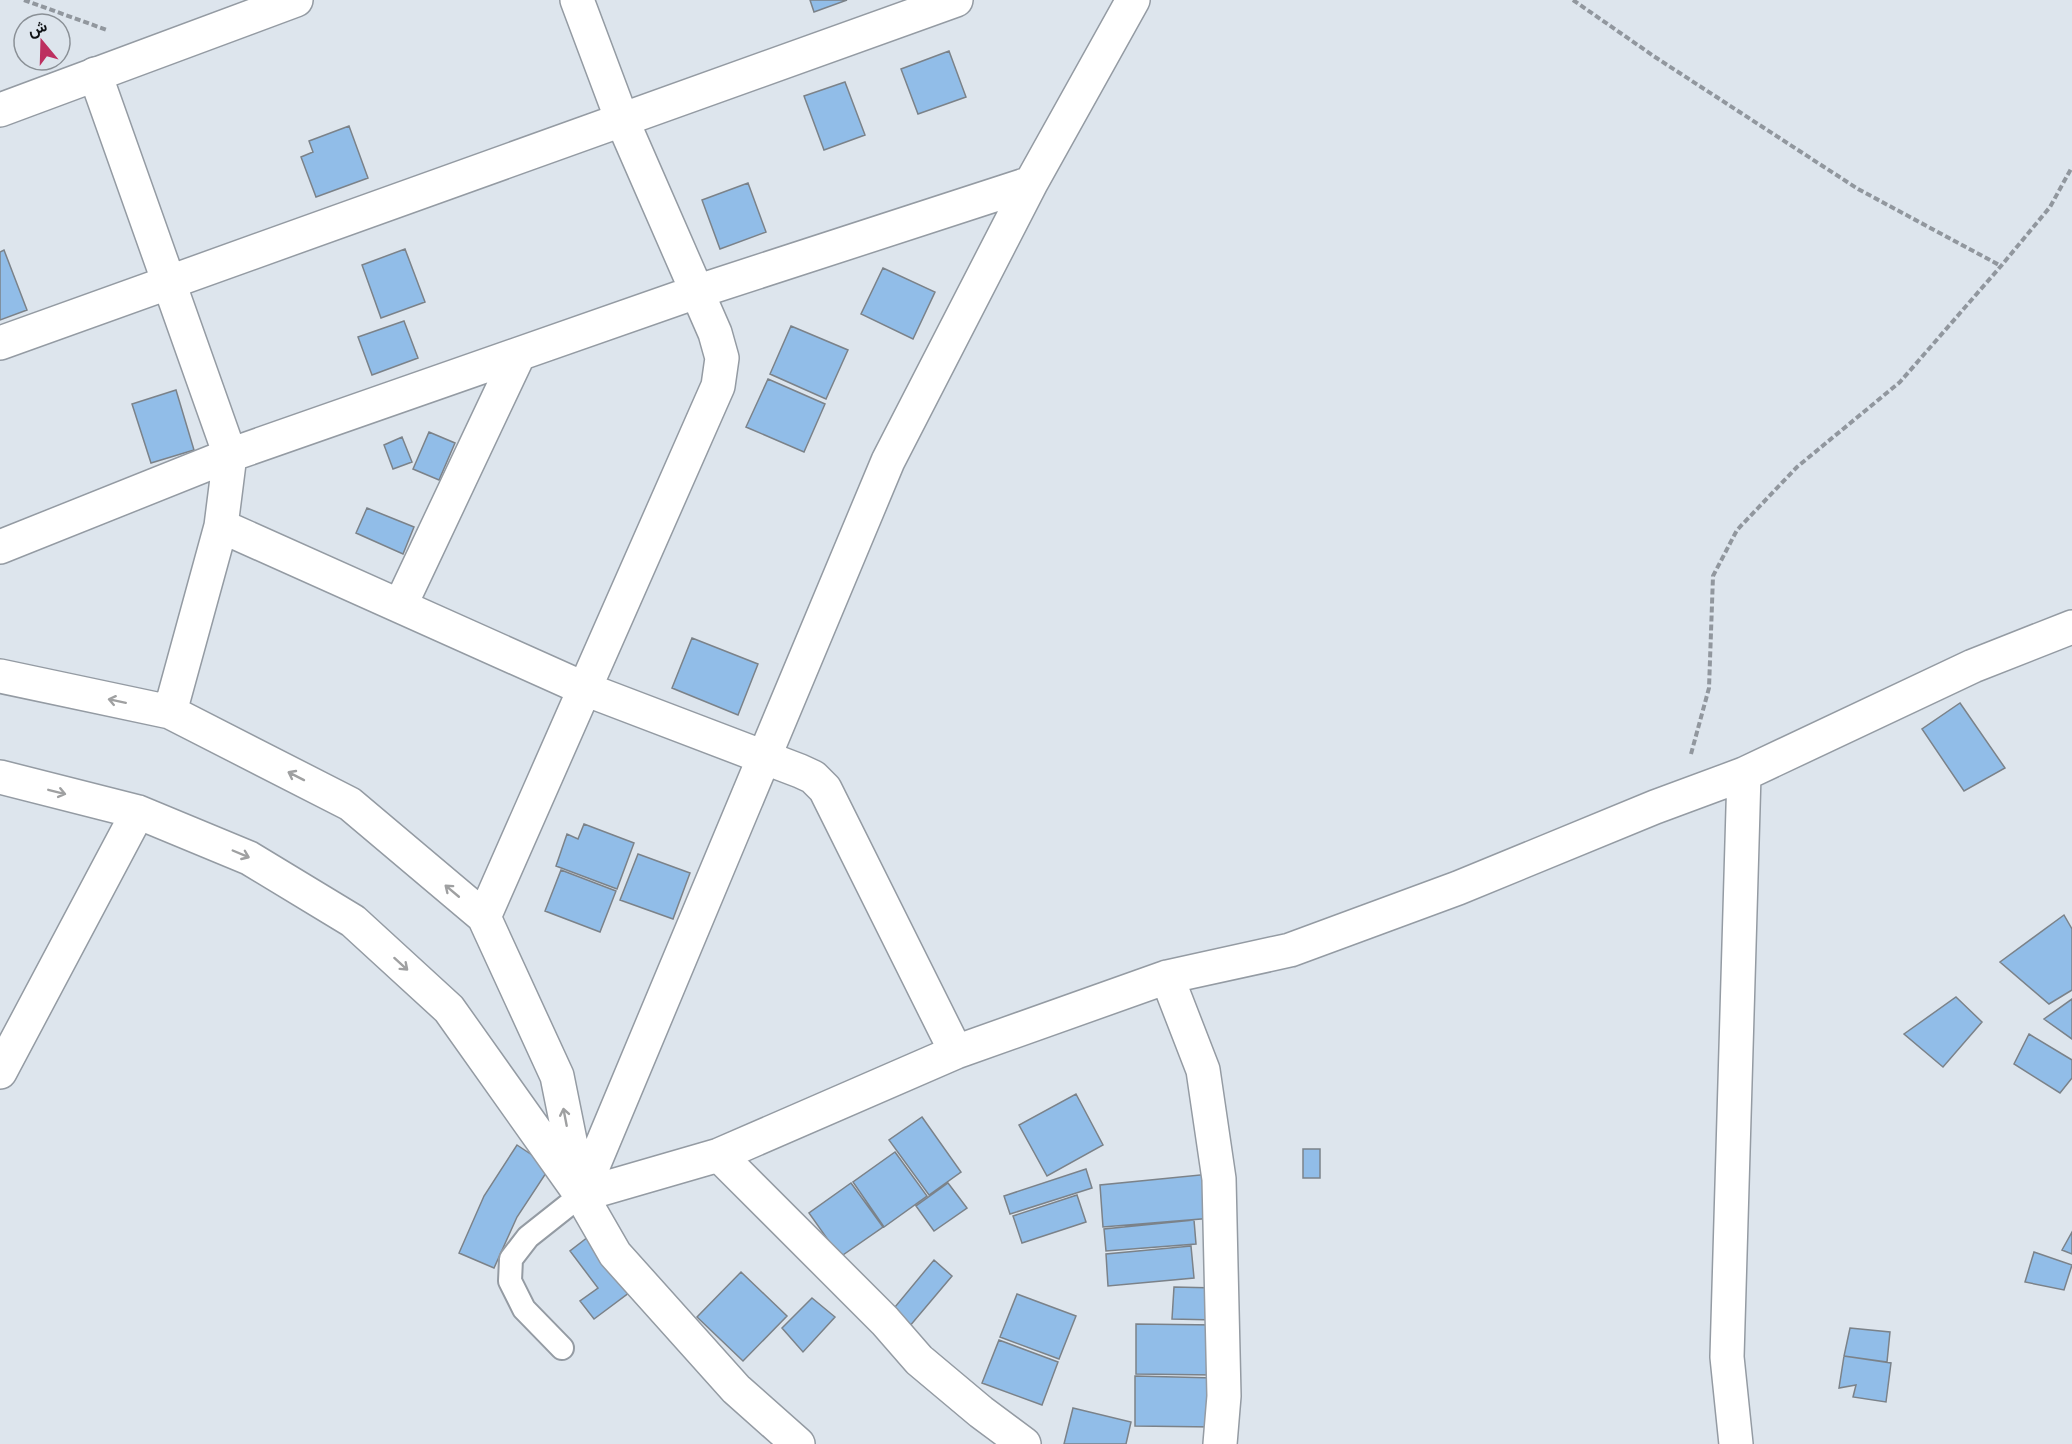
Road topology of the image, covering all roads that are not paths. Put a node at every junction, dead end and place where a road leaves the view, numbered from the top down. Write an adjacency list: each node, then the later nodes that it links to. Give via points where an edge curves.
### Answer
1 (296, 0): 5 (street)
2 (577, 0): 7 (street)
3 (956, 0): 7 (street)
4 (1133, 0): 8 (street)
5 (95, 74): 6 (street); 9 (street)
6 (0, 111)
7 (622, 120): 9 (street); 10 (street)
8 (1031, 183): 10 (street); 21 (street, via 888,460)
9 (168, 282): 11 (street); 13 (street)
10 (696, 292): 12 (street); 19 (street, via 722,358 718,386)
11 (0, 343)
12 (518, 356): 13 (street); 16 (street)
13 (230, 455): 14 (street); 15 (street)
14 (221, 526): 16 (street); 20 (street)
15 (0, 547)
16 (400, 606): 19 (street)
17 (2072, 627): 22 (street, via 1973,666)
18 (0, 676): 20 (street, one-way to 18)
19 (585, 689): 21 (street); 25 (street)
20 (170, 712): 25 (street, one-way to 20, via 350,804)
21 (765, 756): 27 (street, via 813,777 825,789); 30 (street)
22 (1744, 774): 26 (street, via 1290,950); 35 (street, via 1727,1357)
23 (0, 777): 24 (street, one-way to 24)
24 (138, 812): 28 (street); 30 (street, one-way to 30, via 249,858 353,921 449,1009)
25 (484, 917): 30 (street, one-way to 25, via 557,1076)
26 (1167, 977): 27 (street); 34 (street, via 1203,1070 1219,1179 1224,1396)
27 (956, 1052): 29 (street)
28 (0, 1072)
29 (719, 1155): 30 (street); 33 (street, via 919,1360)
30 (581, 1195): 31 (lane, via 528,1237 511,1259 510,1281 524,1309); 32 (street, via 615,1254 736,1389)
31 (562, 1348)
32 (798, 1444)
33 (1023, 1444)
34 (1220, 1444)
35 (1736, 1444)

